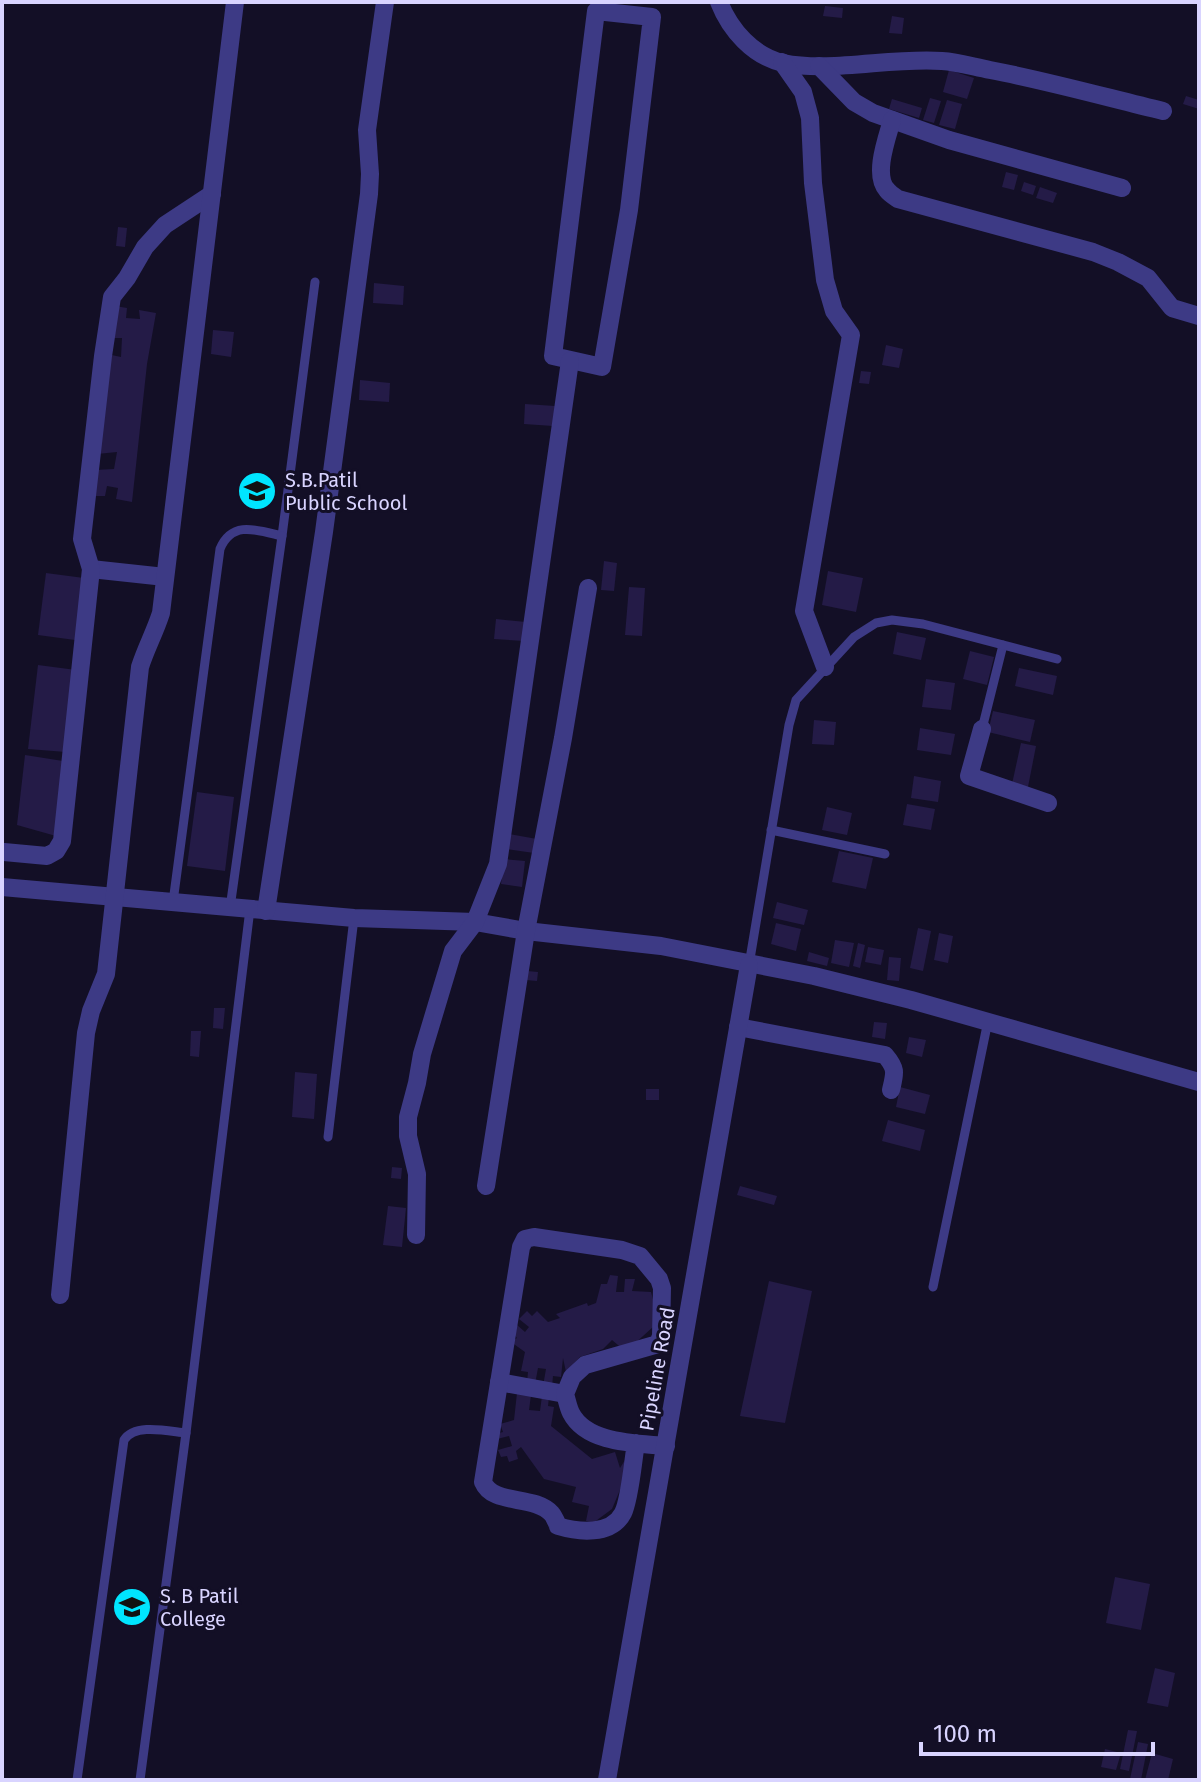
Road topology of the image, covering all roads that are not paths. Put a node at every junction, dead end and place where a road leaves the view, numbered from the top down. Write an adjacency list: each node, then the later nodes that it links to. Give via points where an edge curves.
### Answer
1 (235, 2): 9 (street)
2 (385, 2): 29 (street, via 367,130 367,209 324,532)
3 (719, 2): 4 (street, via 753,50)
4 (782, 62): 5 (street); 19 (street, via 803,92 810,118 825,280 834,311 851,335 804,611)
5 (819, 66): 6 (street, via 943,61); 7 (street, via 854,102)
6 (1163, 111)
7 (892, 120): 8 (street); 11 (street, via 881,178 898,199 1105,257 1148,278 1172,308)
8 (1122, 188)
9 (212, 194): 14 (street, via 165,225 112,297 82,539); 15 (street)
10 (315, 282): 13 (lane)
11 (1199, 316)
12 (570, 361): 12 (street, via 602,367 629,210 652,17 596,11 553,356); 31 (street, via 498,864)
13 (282, 536): 27 (lane, via 234,530 220,549); 28 (lane)
14 (91, 569): 15 (street); 23 (street, via 62,841 47,856)
15 (165, 577): 26 (street, via 161,613 140,667)
16 (588, 588): 32 (street)
17 (1003, 645): 18 (lane); 19 (lane, via 892,620 854,637); 20 (lane)
18 (1057, 659)
19 (825, 667): 22 (lane, via 796,700)
20 (982, 729): 21 (street, via 969,776)
21 (1048, 803)
22 (771, 830): 24 (lane); 33 (lane)
23 (4, 852)
24 (885, 854)
25 (2, 887): 26 (street)
26 (115, 897): 27 (street); 42 (street, via 106,974 86,1033)
27 (173, 902): 28 (street)
28 (230, 908): 29 (street)
29 (258, 910): 30 (street); 45 (lane)
30 (354, 918): 31 (street); 38 (lane)
31 (475, 922): 32 (street); 40 (street, via 453,951 408,1117 417,1174)
32 (526, 931): 33 (street, via 661,946); 39 (street)
33 (749, 965): 34 (street, via 857,986); 35 (street, Pipeline Road)
34 (988, 1021): 36 (street); 41 (lane)
35 (738, 1027): 37 (street, via 885,1055 895,1074); 47 (street, Pipeline Road)
36 (1199, 1082)
37 (891, 1090)
38 (328, 1137)
39 (486, 1186)
40 (416, 1235)
41 (933, 1287)
42 (60, 1295)
43 (499, 1382): 44 (street); 44 (street, via 525,1239 640,1256 662,1288 658,1344 585,1365); 46 (street, via 486,1490 535,1503 558,1526 597,1531 613,1524 623,1513)
44 (565, 1394): 46 (street, via 572,1416 591,1432)
45 (186, 1433): 48 (lane, via 133,1431 124,1440); 49 (lane)
46 (636, 1443): 47 (street)
47 (666, 1446): 50 (street, Pipeline Road)
48 (77, 1780)
49 (140, 1780)
50 (607, 1780)

